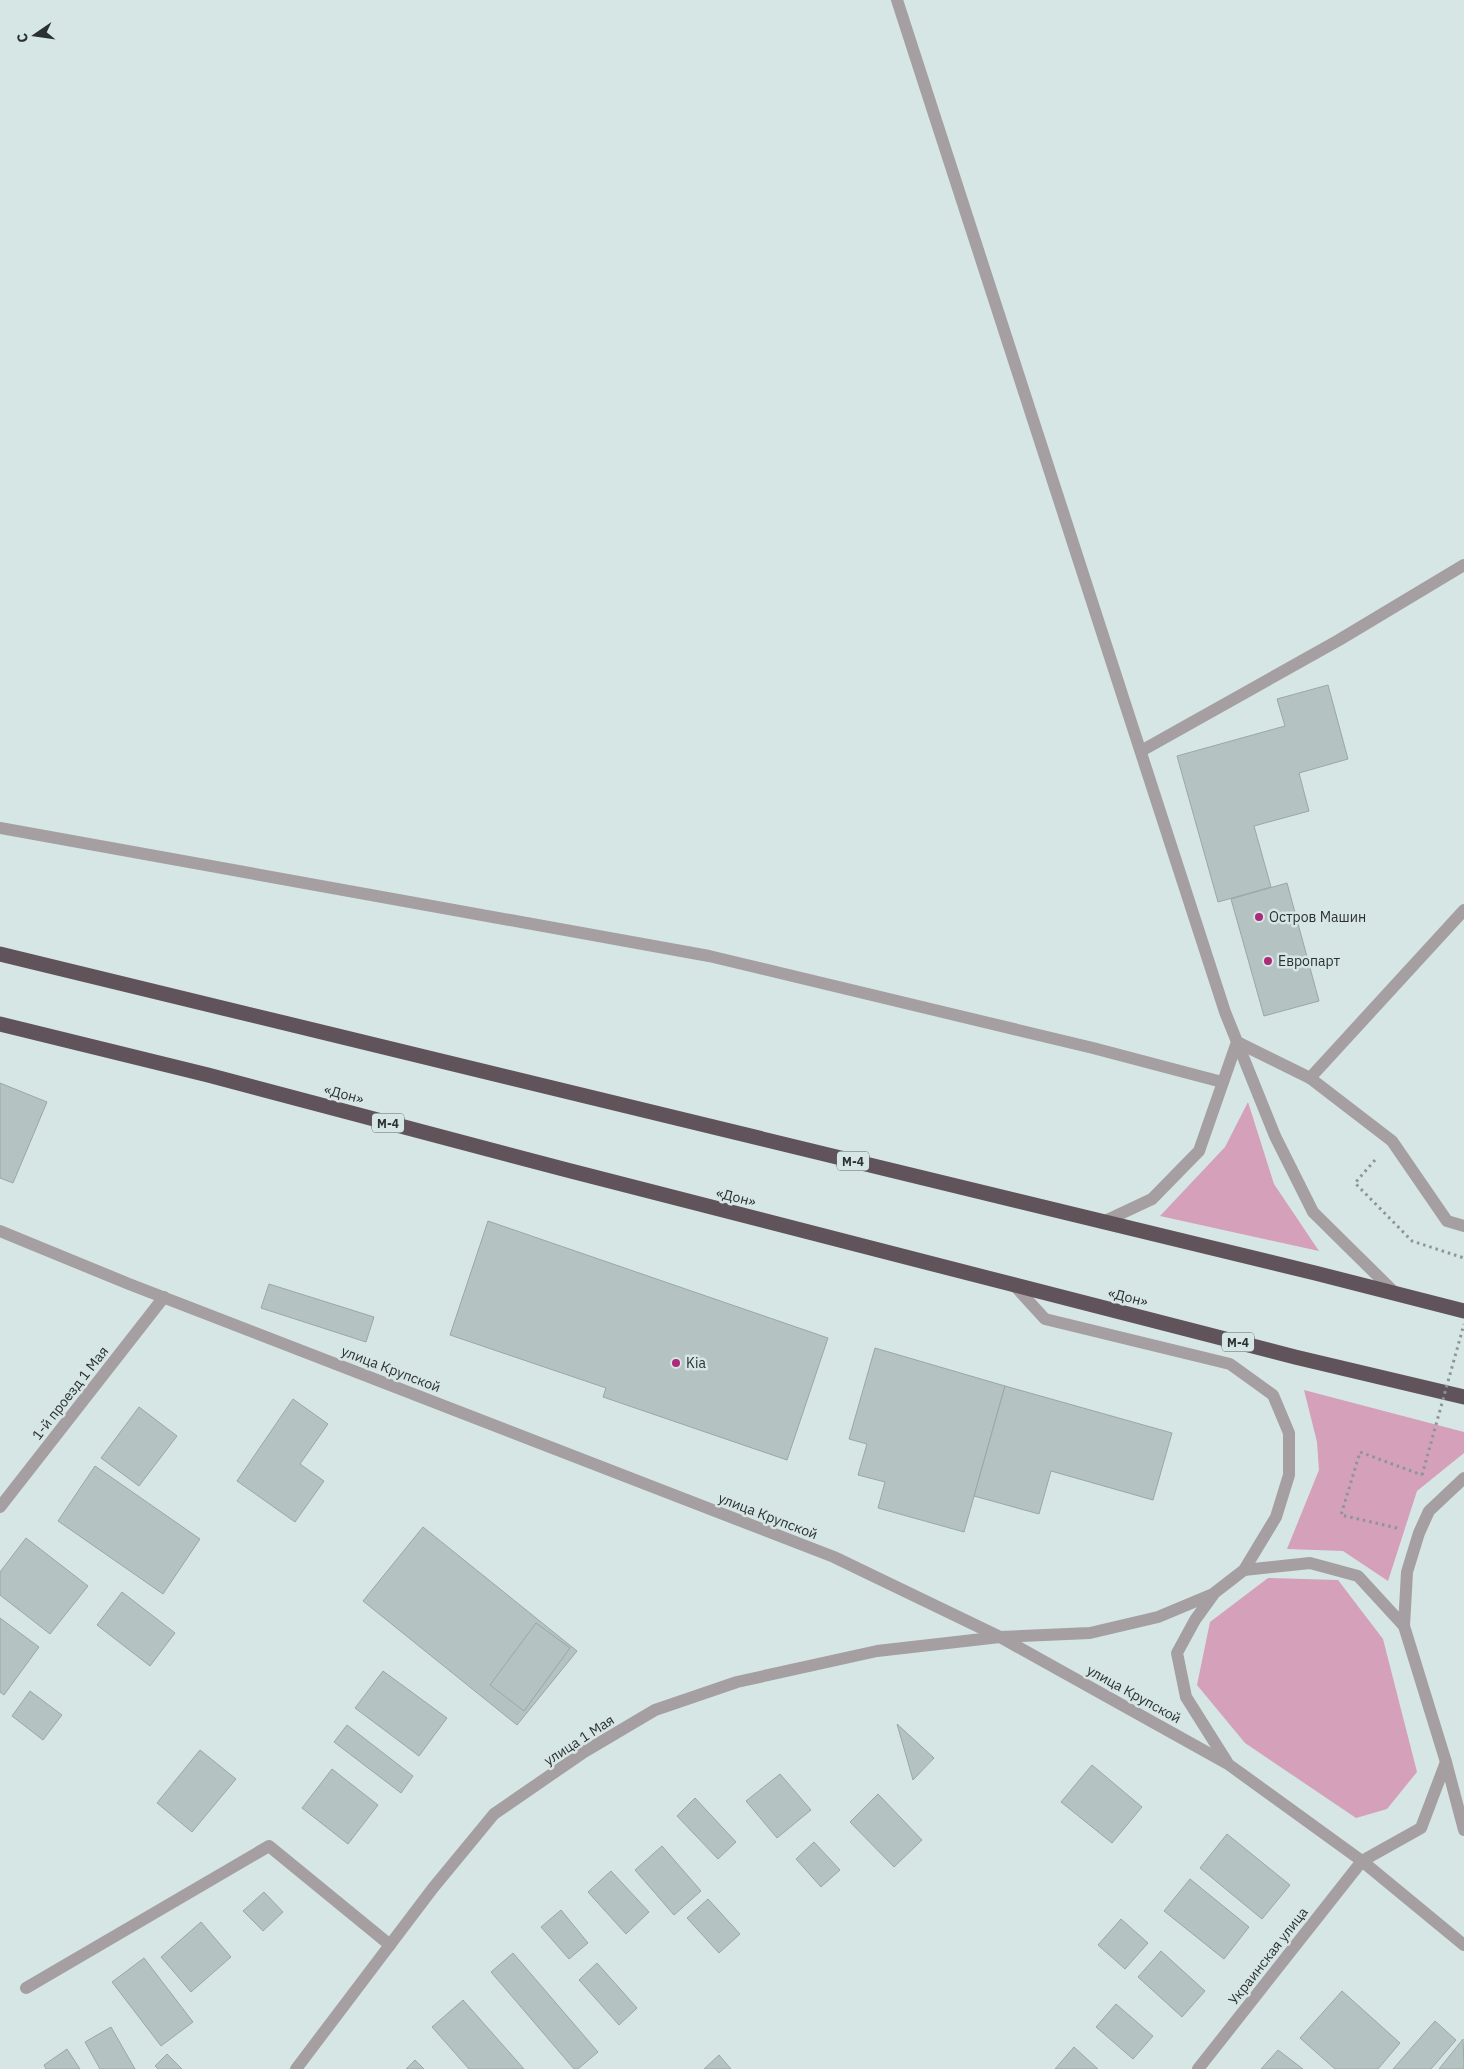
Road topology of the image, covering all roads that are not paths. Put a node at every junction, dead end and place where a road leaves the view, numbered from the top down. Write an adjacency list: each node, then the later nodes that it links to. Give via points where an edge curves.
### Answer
1 (897, 0): 3 (street)
2 (1464, 565): 3 (street)
3 (1142, 751): 8 (street)
4 (0, 828): 10 (street, via 709,956)
5 (1464, 910): 9 (street)
6 (0, 954): 11 (highway, М-4)
7 (0, 1024): 14 (highway, «Дон» / М-4)
8 (1237, 1042): 9 (street); 10 (street); 15 (street, via 1275,1136 1313,1212)
9 (1310, 1078): 12 (street, via 1392,1141 1447,1221)
10 (1222, 1082): 11 (street, via 1199,1151 1152,1199)
11 (1103, 1222): 15 (highway, М-4)
12 (1464, 1226)
13 (0, 1232): 16 (street, улица Крупской)
14 (1013, 1284): 18 (highway, «Дон» / М-4); 21 (street, via 1045,1319 1230,1364 1273,1395 1289,1433 1289,1476 1276,1517)
15 (1396, 1294): 17 (highway, М-4)
16 (164, 1297): 20 (street, 1-й проезд 1 Мая); 24 (street, улица Крупской, via 834,1557)
17 (1464, 1311)
18 (1464, 1397)
19 (1464, 1478): 23 (street, via 1429,1511 1419,1533 1406,1572)
20 (0, 1507)
21 (1244, 1570): 22 (street); 23 (street, via 1310,1563 1358,1576)
22 (1213, 1594): 24 (street, улица 1 Мая, via 1158,1616 1090,1633); 26 (street, via 1194,1620 1177,1653 1186,1697)
23 (1404, 1626): 25 (street)
24 (1000, 1637): 26 (street, улица Крупской); 29 (street, улица 1 Мая, via 877,1651 737,1682 655,1710 584,1752 494,1814)
25 (1446, 1762): 27 (street); 28 (street, via 1421,1828)
26 (1228, 1764): 28 (street, улица Крупской)
27 (1464, 1830)
28 (1362, 1861): 30 (street, улица Крупской); 33 (street, Украинская улица)
29 (390, 1945): 31 (street, via 269,1846); 32 (street, улица 1 Мая)
30 (1464, 1945)
31 (26, 1988)
32 (296, 2069)
33 (1198, 2069)

